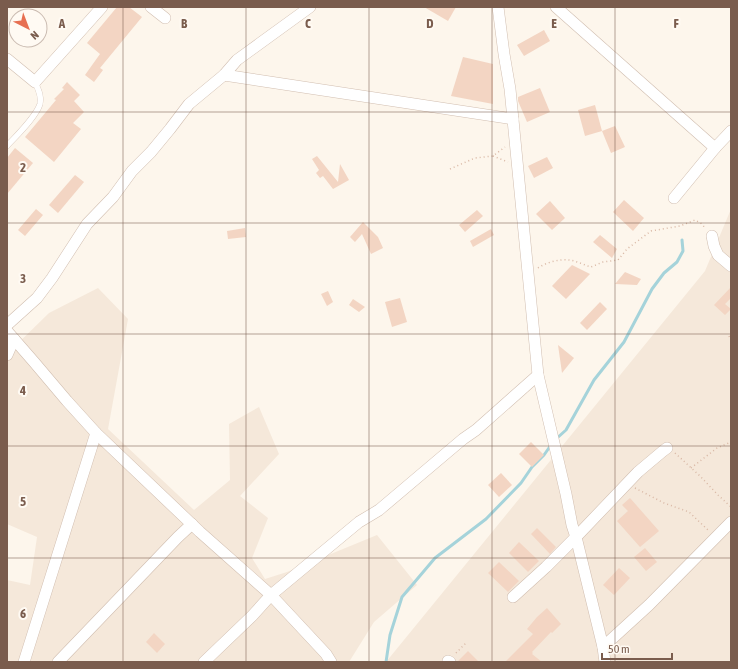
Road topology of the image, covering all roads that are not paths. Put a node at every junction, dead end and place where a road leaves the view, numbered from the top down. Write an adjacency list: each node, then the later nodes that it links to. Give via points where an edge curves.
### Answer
1 (102, 7): 9 (street)
2 (151, 7): 6 (street)
3 (310, 7): 8 (street, via 237,60)
4 (498, 7): 10 (street)
5 (556, 7): 13 (street)
6 (165, 18)
7 (7, 59): 9 (street)
8 (224, 76): 10 (street); 17 (street, via 189,104 170,130 87,224 37,298)
9 (35, 82): 12 (lane, via 40,93 40,103 34,115)
10 (513, 119): 20 (street)
11 (731, 131): 13 (street)
12 (7, 146)
13 (715, 148): 14 (street)
14 (674, 198)
15 (712, 236): 16 (street, via 718,255)
16 (731, 266)
17 (7, 325)
18 (10, 335): 19 (street); 21 (street)
19 (7, 355)
20 (538, 374): 25 (street); 26 (street, via 476,430)
21 (96, 433): 24 (street); 29 (street)
22 (667, 448): 25 (street, via 638,472)
23 (731, 522): 28 (street, via 649,605)
24 (192, 524): 26 (street); 30 (street)
25 (576, 537): 27 (street); 28 (street)
26 (271, 595): 31 (street); 32 (street, via 326,654)
27 (513, 597)
28 (603, 647): 33 (street)
29 (24, 662)
30 (58, 662)
31 (204, 662)
32 (330, 662)
33 (605, 662)

